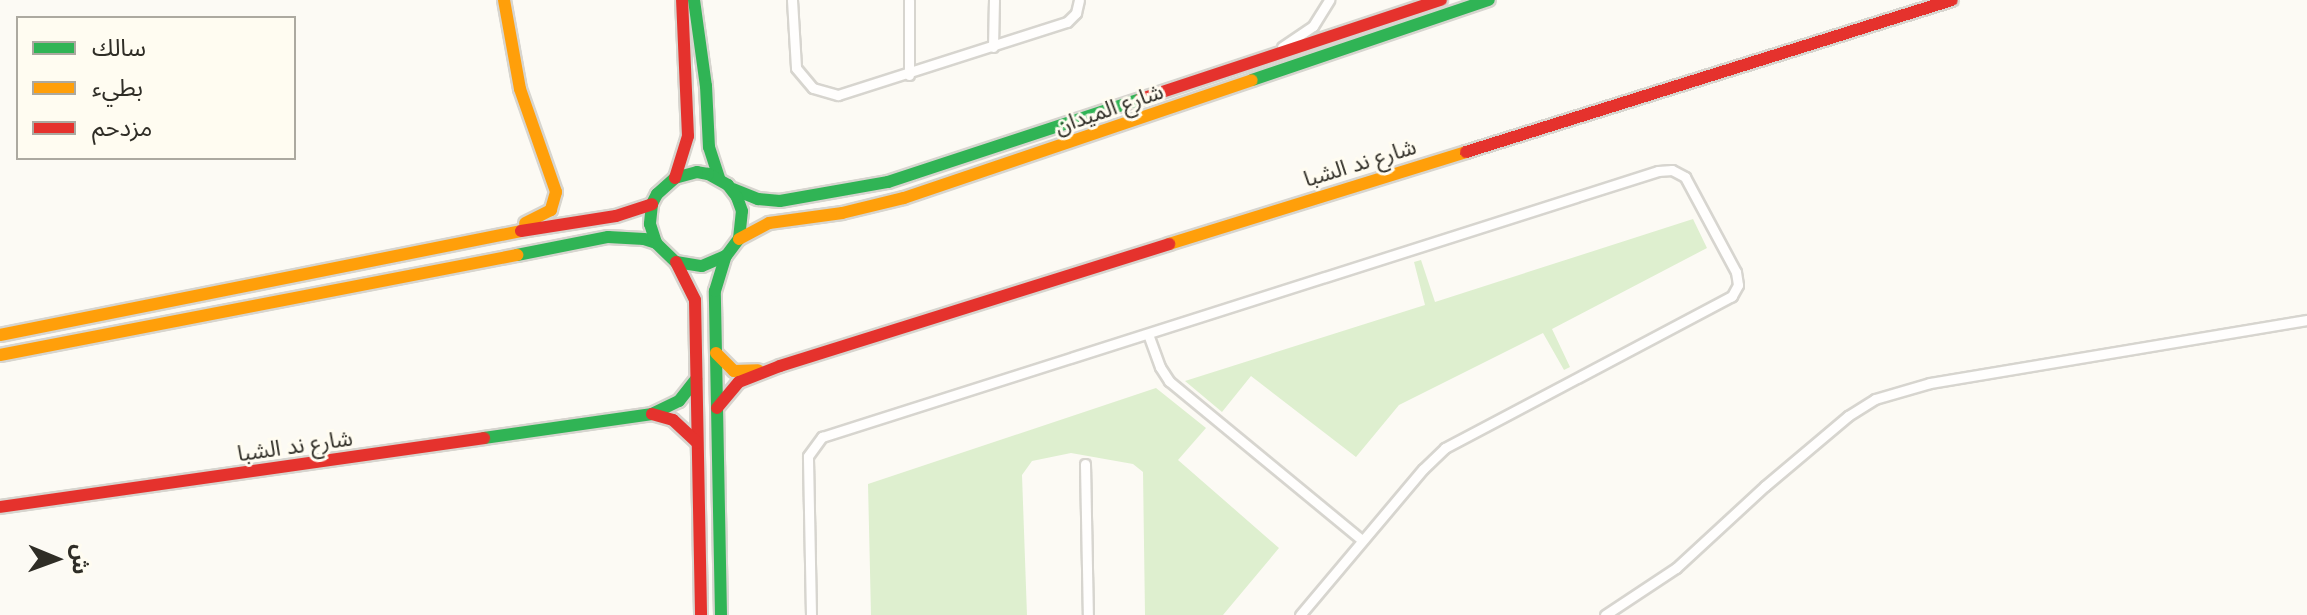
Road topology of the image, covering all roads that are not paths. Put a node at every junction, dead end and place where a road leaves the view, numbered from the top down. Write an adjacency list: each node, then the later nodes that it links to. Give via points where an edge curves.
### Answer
1 (504, 0): 18 (street, via 513,61 556,198 546,216)
2 (682, 0): 15 (street, via 688,136)
3 (694, 0): 16 (street, via 709,147)
4 (792, 0): 14 (street, via 794,59 800,76 813,88 838,95)
5 (909, 0): 14 (street)
6 (994, 0): 12 (street)
7 (1079, 0): 12 (street, via 1067,22)
8 (1329, 0): 13 (street, via 1306,33)
9 (1441, 0): 13 (street, شارع الميدان)
10 (1489, 0): 19 (street, شارع الميدان, via 904,198 769,223)
11 (1952, 0): 28 (street, شارع ند الشبا)
12 (993, 47): 14 (street)
13 (1254, 64): 16 (street, شارع الميدان, via 864,188 769,201)
14 (909, 75)
15 (675, 178): 16 (street, via 697,172); 17 (street)
16 (724, 182): 19 (street, via 742,211)
17 (652, 204): 18 (street, via 616,216); 20 (street, via 650,224)
18 (495, 235): 25 (street)
19 (739, 239): 21 (street)
20 (656, 243): 22 (street); 27 (street, via 620,236 556,245)
21 (726, 256): 22 (street, via 702,266); 26 (street, via 716,282)
22 (676, 262): 29 (street, via 695,300)
23 (2307, 320): 41 (street, via 1921,385 1875,399 1765,486 1676,568)
24 (1148, 334): 35 (street, via 1169,381); 35 (street, via 1658,171 1672,170 1685,177 1736,272 1738,285 1732,296 1445,448); 38 (street, via 815,442 807,464)
25 (0, 335)
26 (716, 352): 28 (street, شارع ند الشبا, via 727,367 742,373); 30 (street)
27 (0, 355)
28 (780, 366): 30 (street, شارع ند الشبا, via 739,382)
29 (696, 379): 31 (street, via 679,401); 32 (street)
30 (717, 408): 37 (street)
31 (652, 414): 32 (street, via 673,420); 34 (street, شارع ند الشبا)
32 (697, 442): 36 (street)
33 (1085, 464): 39 (street)
34 (0, 507)
35 (1362, 540): 40 (street)
36 (701, 615)
37 (721, 615)
38 (811, 615)
39 (1088, 615)
40 (1300, 615)
41 (1605, 615)

